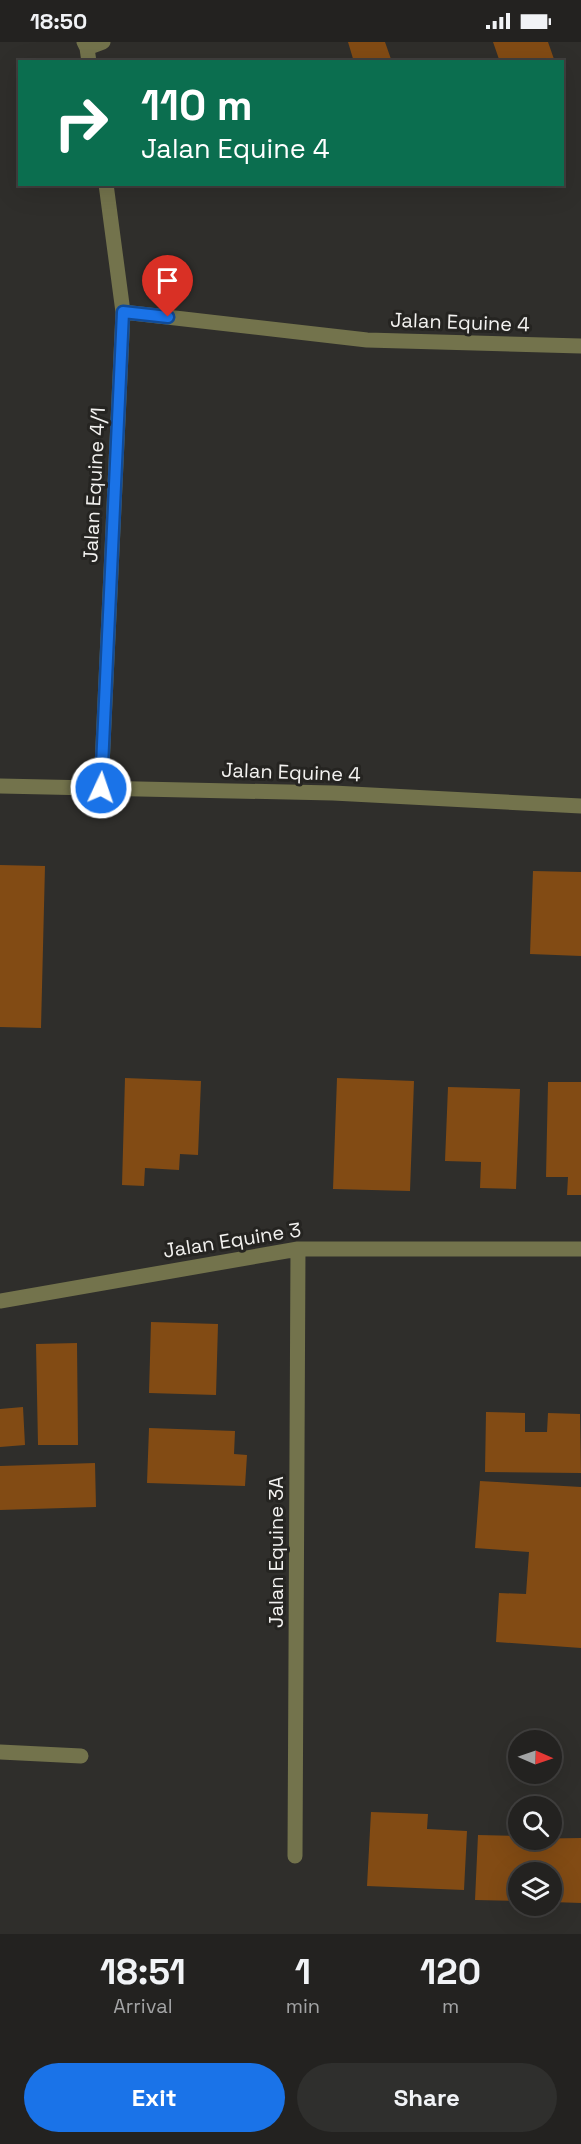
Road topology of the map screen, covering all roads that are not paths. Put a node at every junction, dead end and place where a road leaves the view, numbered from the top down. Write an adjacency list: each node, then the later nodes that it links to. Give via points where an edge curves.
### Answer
1 (103, 42): 2 (street)
2 (87, 50)
3 (106, 186): 4 (street, Jalan Equine 4/1)
4 (123, 312): 5 (street, Jalan Equine 4, via 367,340); 7 (street, Jalan Equine 4/1)
5 (581, 346)
6 (0, 786): 7 (street, Jalan Equine 4)
7 (101, 788): 8 (street, Jalan Equine 4)
8 (581, 806)
9 (298, 1249): 10 (street, Jalan Equine 3); 11 (street, Jalan Equine 3); 14 (street, Jalan Equine 3A)
10 (581, 1249)
11 (0, 1302)
12 (0, 1752): 13 (street)
13 (81, 1756)
14 (295, 1856)

